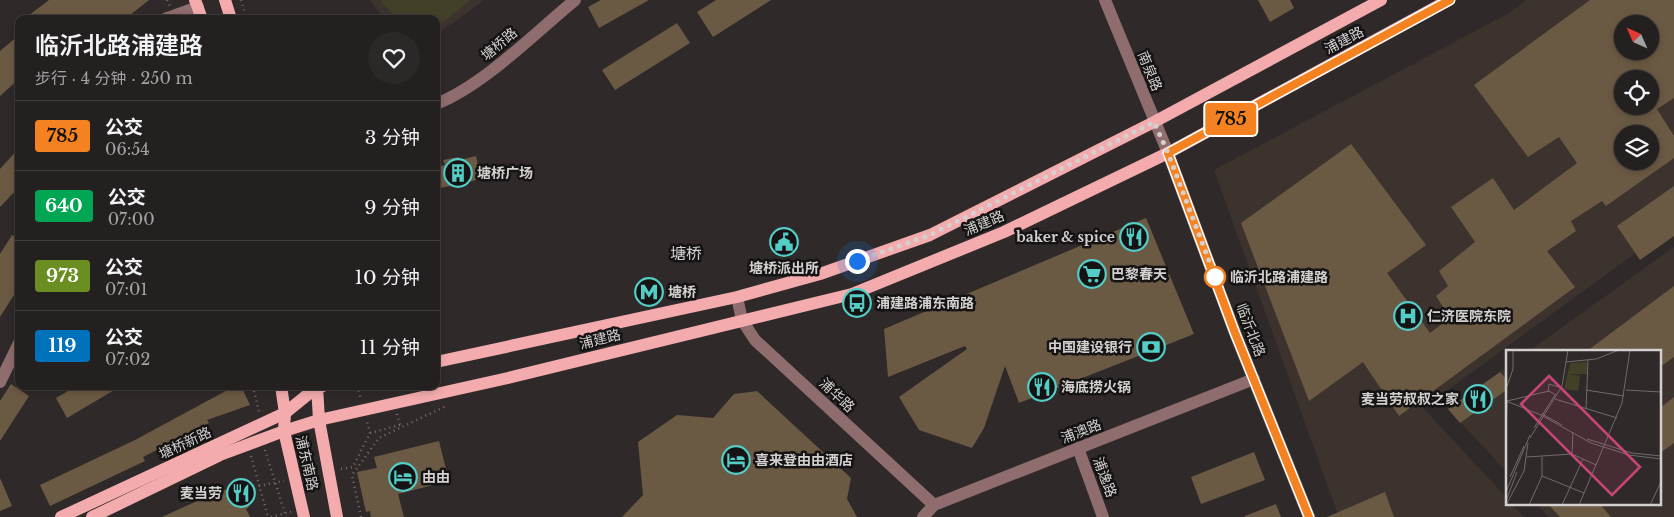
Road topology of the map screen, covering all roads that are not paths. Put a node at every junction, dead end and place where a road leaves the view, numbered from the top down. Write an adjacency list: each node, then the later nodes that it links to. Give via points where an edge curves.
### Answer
1 (225, 0): 8 (main road)
2 (575, 0): 9 (street, 塘桥路, via 482,77)
3 (1105, 0): 10 (street, 南泉路)
4 (1382, 0): 10 (main road, 浦建路)
5 (1450, 0): 11 (main road, 浦建路)
6 (198, 9): 7 (street)
7 (178, 15)
8 (230, 15)
9 (440, 102)
10 (1154, 122): 11 (street, 南泉路); 12 (main road, 浦建路, via 930,235 820,274)
11 (1168, 153): 13 (main road, 浦建路, via 1004,232 861,290); 16 (street, 临沂北路)
12 (736, 296): 13 (street, 浦华路); 15 (main road, 浦建路)
13 (742, 320): 22 (main road, 浦建路, via 508,378); 25 (street, 浦华路, via 755,340)
14 (15, 351): 17 (street)
15 (440, 361)
16 (1254, 379): 24 (street, 浦澳路); 32 (street, 临沂北路)
17 (0, 382)
18 (282, 390): 21 (main road, 浦东南路)
19 (315, 390): 21 (main road, 塘桥新路)
20 (319, 390): 22 (main road, 浦东南路)
21 (285, 412): 23 (main road, 浦东南路); 27 (main road, 塘桥新路)
22 (319, 420): 23 (main road, 塘桥新路); 29 (main road, 浦东南路)
23 (284, 431): 26 (main road, 浦东南路); 28 (main road, 塘桥新路, via 220,455)
24 (1078, 448): 25 (street, 浦澳路); 31 (street, 浦逸路)
25 (934, 505): 30 (street, 浦澳路)
26 (304, 513)
27 (61, 517)
28 (92, 517)
29 (337, 517)
30 (923, 517)
31 (1103, 517)
32 (1309, 517)

